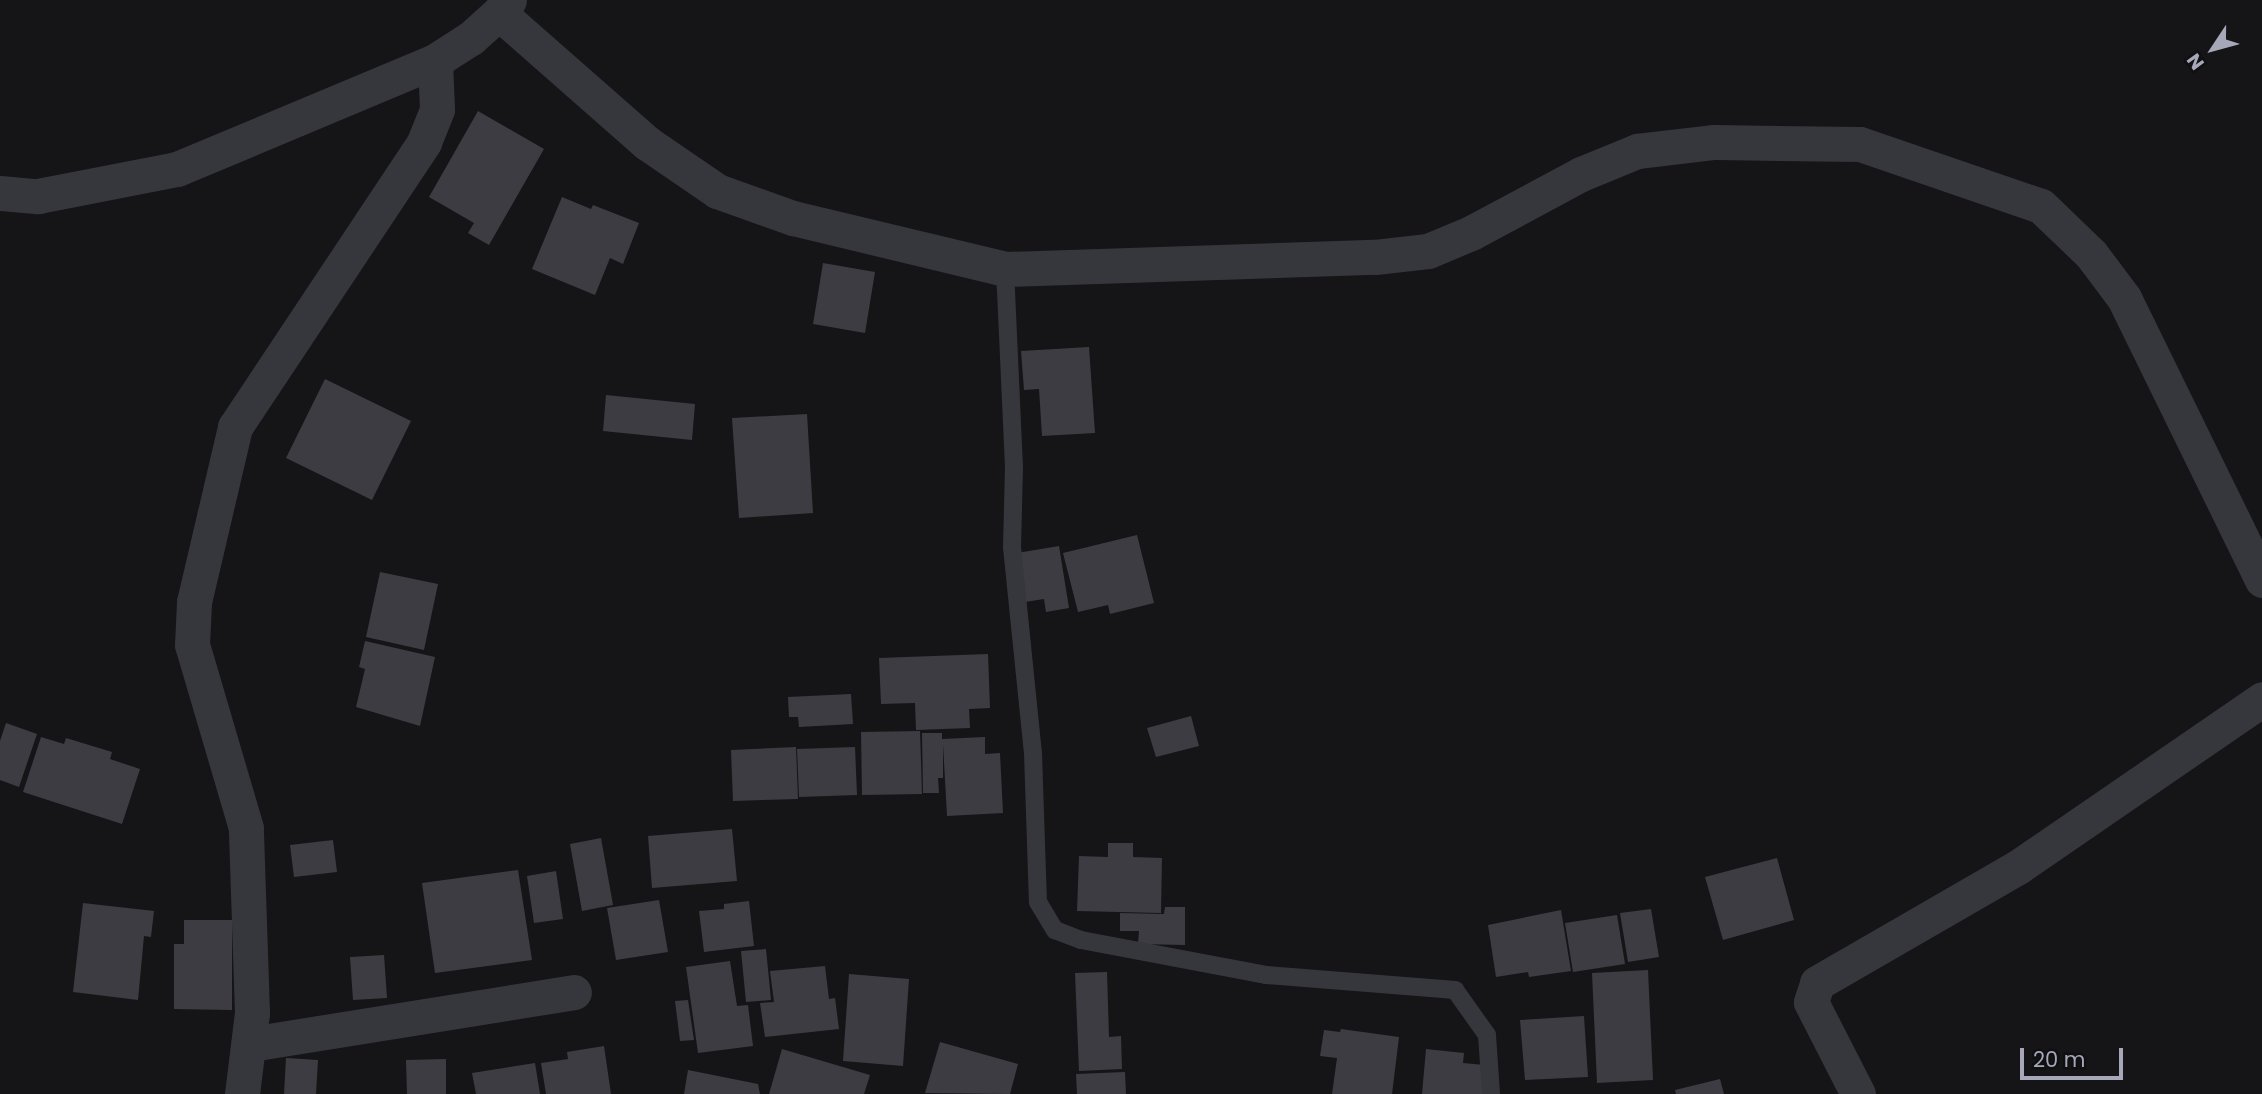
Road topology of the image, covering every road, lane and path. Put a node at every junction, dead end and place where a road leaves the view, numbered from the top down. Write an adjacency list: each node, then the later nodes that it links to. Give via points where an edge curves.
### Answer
1 (504, 7): 2 (street); 4 (street, via 648,143 717,191 793,219)
2 (435, 61): 3 (street, via 177,169 38,196); 8 (street, via 437,109 424,142 235,427 194,602 192,645 246,828)
3 (0, 193)
4 (1005, 269): 5 (street, via 1375,257 1428,251 1637,150 1714,142 1860,144 2041,206 2091,254 2124,298); 10 (lane, via 1014,466 1012,547 1033,753 1038,902 1055,930 1081,940 1266,975 1455,990 1487,1035)
5 (2262, 580)
6 (2262, 699): 11 (street, via 2018,867 1817,983 1811,1002)
7 (574, 992): 8 (street)
8 (250, 1044): 9 (street)
9 (242, 1094)
10 (1491, 1094)
11 (1858, 1094)

